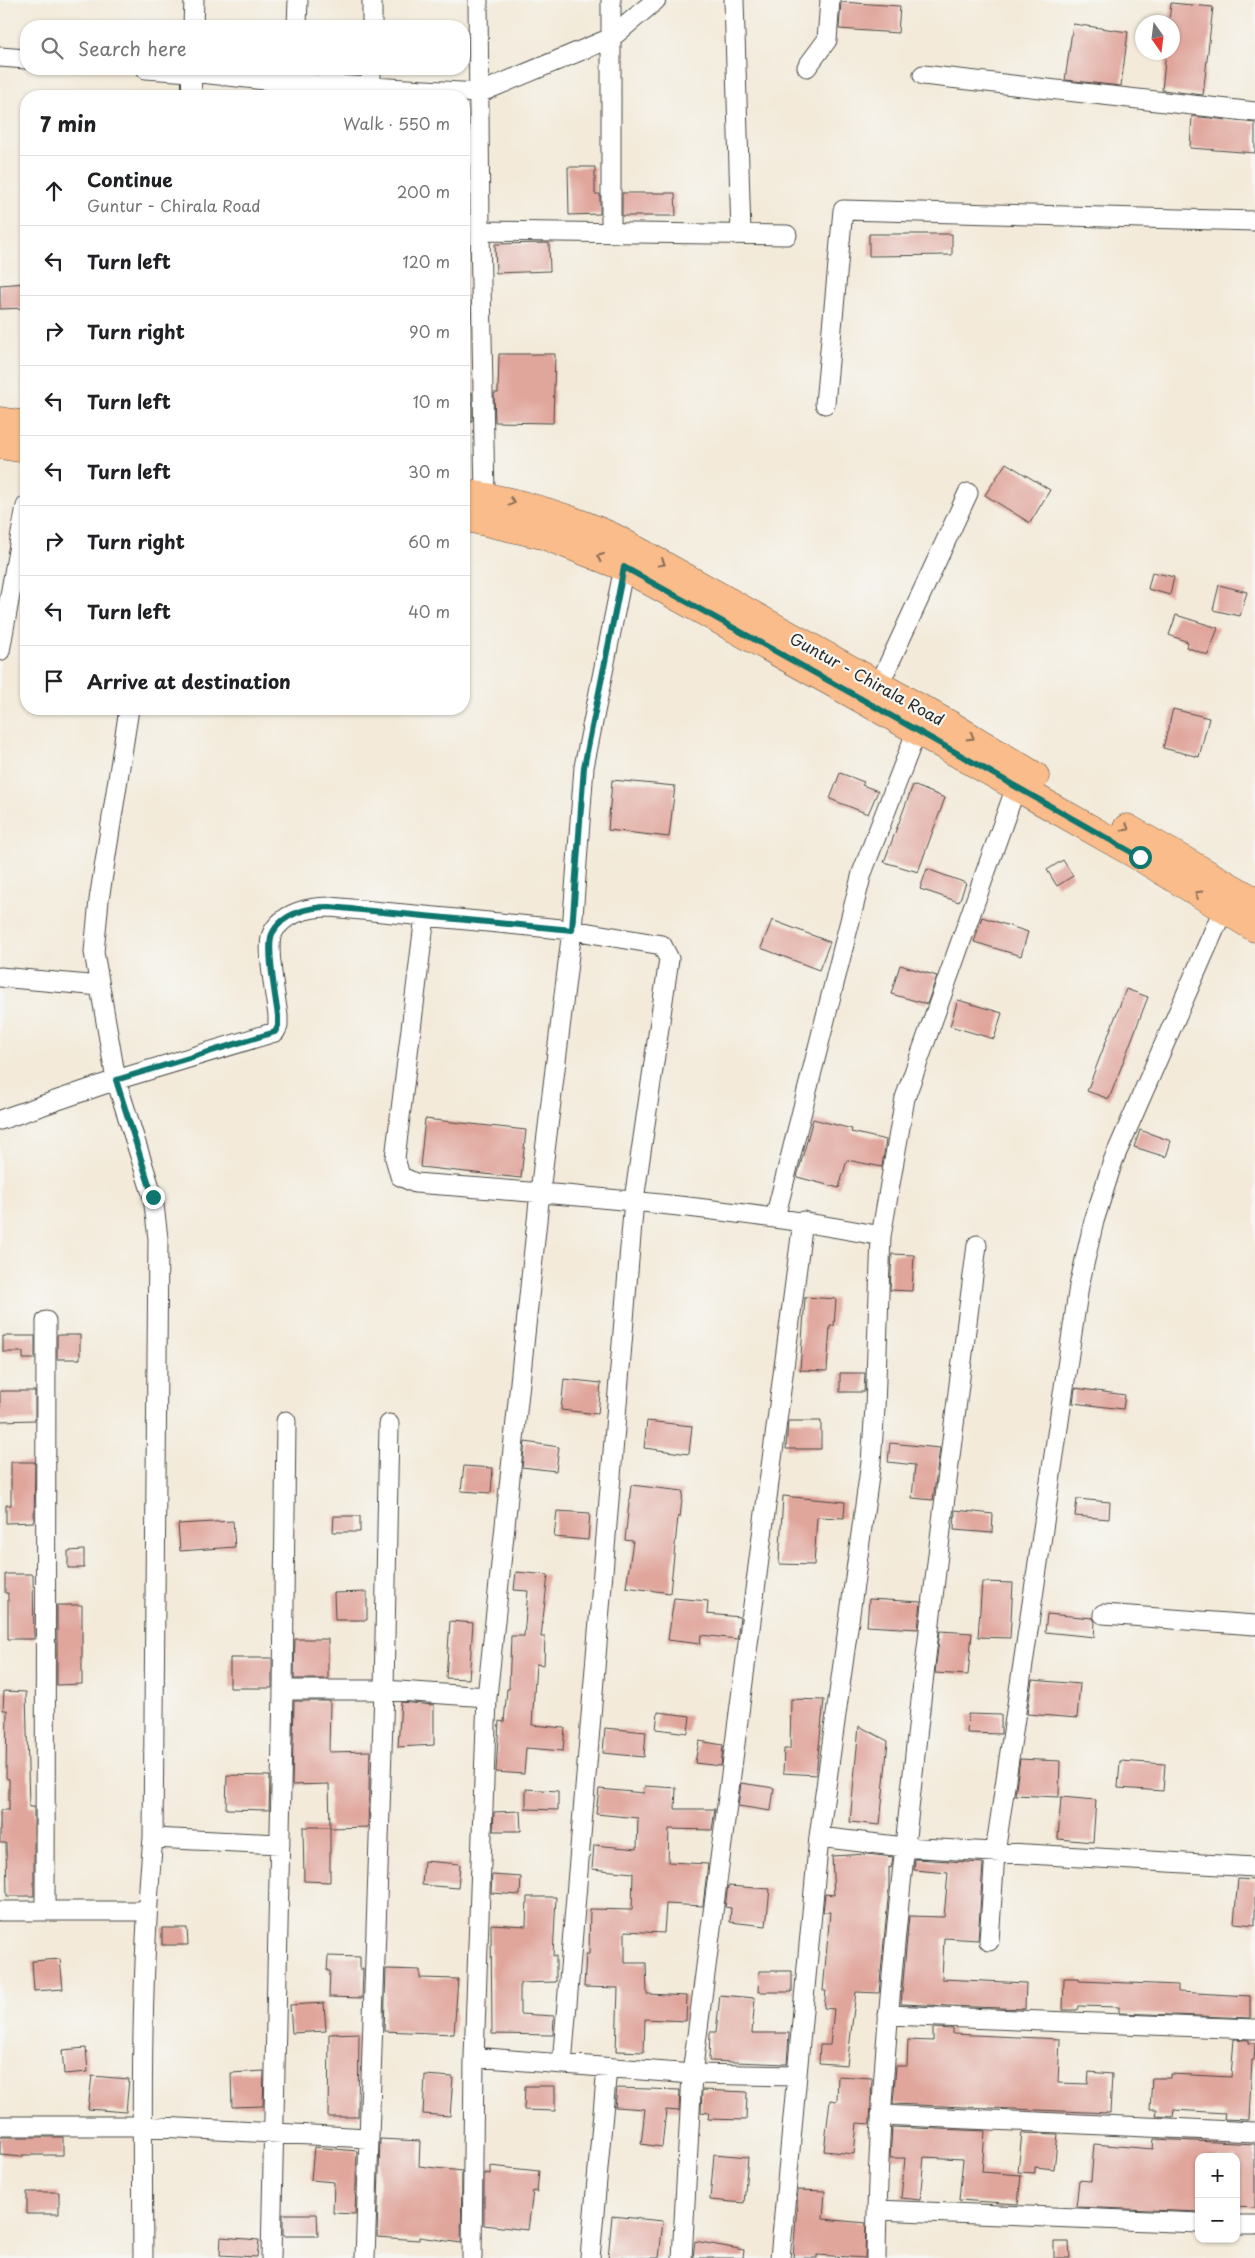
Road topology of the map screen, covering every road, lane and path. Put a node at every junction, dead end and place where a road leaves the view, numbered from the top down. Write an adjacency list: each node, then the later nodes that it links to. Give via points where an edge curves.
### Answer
1 (194, 0): 9 (street)
2 (298, 0): 10 (street)
3 (372, 0): 11 (street)
4 (478, 0): 24 (street)
5 (611, 0): 12 (street)
6 (656, 0): 12 (street)
7 (734, 0): 29 (street)
8 (830, 0): 15 (street, via 827,40)
9 (193, 20)
10 (297, 20)
11 (372, 20)
12 (611, 38): 24 (street); 28 (street)
13 (0, 57): 14 (street)
14 (20, 59)
15 (807, 67)
16 (191, 75): 21 (street)
17 (231, 75): 19 (street)
18 (923, 75): 25 (street)
19 (288, 82): 20 (street)
20 (362, 85): 22 (street)
21 (192, 90)
22 (435, 90)
23 (470, 92): 24 (street)
24 (479, 93): 27 (street)
25 (1255, 112)
26 (1255, 221): 31 (street, via 844,210)
27 (480, 231): 28 (street); 37 (street)
28 (612, 233): 29 (street)
29 (740, 234): 30 (street)
30 (787, 235)
31 (825, 404)
32 (0, 421): 33 (main road)
33 (20, 424)
34 (0, 445): 35 (main road)
35 (20, 449)
36 (968, 493): 43 (street)
37 (474, 495): 43 (main road, Guntur - Chirala Road, one-way to 43, via 539,508 611,536)
38 (470, 518): 40 (main road, Guntur - Chirala Road, one-way to 38, via 543,535)
39 (20, 543): 41 (street)
40 (624, 567): 45 (main road, Guntur - Chirala Road); 51 (street, via 584,767)
41 (11, 598): 42 (street)
42 (0, 651)
43 (879, 685): 47 (main road, Guntur - Chirala Road, one-way to 47)
44 (128, 715): 53 (street, via 97,916 94,952)
45 (917, 730): 46 (main road, Guntur - Chirala Road); 58 (street, via 862,873)
46 (1016, 787): 48 (main road, Guntur - Chirala Road, one-way to 46, via 1140,857); 60 (street, via 905,1098)
47 (1255, 901)
48 (1223, 910): 50 (main road, Guntur - Chirala Road); 74 (street, via 1117,1152 1094,1221 1079,1286)
49 (425, 916): 51 (street); 54 (street, via 330,907 298,912 272,934 270,948 278,1016 275,1032); 56 (street, via 396,1168 400,1176 415,1183)
50 (1255, 928)
51 (572, 930): 56 (street); 57 (street, via 662,945 669,959)
52 (0, 977): 53 (street)
53 (100, 986): 54 (street)
54 (116, 1080): 55 (street); 71 (street, via 153,1197 158,1238)
55 (0, 1120)
56 (540, 1192): 57 (street); 69 (street)
57 (634, 1200): 58 (street); 83 (street)
58 (775, 1218): 59 (street)
59 (803, 1221): 60 (street); 85 (street)
60 (881, 1236): 70 (street, via 871,1462)
61 (977, 1245): 73 (street)
62 (46, 1321): 77 (street)
63 (286, 1421): 67 (street)
64 (389, 1424): 68 (street)
65 (1103, 1614): 66 (street)
66 (1255, 1624)
67 (283, 1690): 68 (street); 72 (street)
68 (384, 1690): 69 (street); 92 (street)
69 (487, 1696): 82 (street)
70 (819, 1837): 73 (street); 86 (street)
71 (153, 1838): 72 (street); 78 (street)
72 (280, 1844): 90 (street)
73 (904, 1847): 74 (street); 80 (street)
74 (995, 1853): 75 (street); 79 (street)
75 (1255, 1867)
76 (0, 1911): 77 (street)
77 (45, 1911): 78 (street)
78 (146, 1911): 89 (street)
79 (989, 1941)
80 (888, 2015): 81 (street); 87 (street)
81 (1255, 2029)
82 (474, 2057): 83 (street); 100 (street)
83 (562, 2064): 84 (street)
84 (607, 2068): 85 (street); 101 (street)
85 (692, 2074): 86 (street); 102 (street)
86 (795, 2076): 103 (street)
87 (882, 2115): 91 (street); 93 (street)
88 (0, 2126): 89 (street)
89 (142, 2126): 90 (street); 97 (street)
90 (275, 2132): 92 (street); 98 (street)
91 (1255, 2132)
92 (368, 2138): 99 (street)
93 (877, 2210): 94 (street); 104 (street)
94 (1195, 2223)
95 (1240, 2224): 96 (street)
96 (1255, 2225)
97 (143, 2258)
98 (271, 2258)
99 (365, 2258)
100 (472, 2258)
101 (590, 2258)
102 (682, 2258)
103 (780, 2258)
104 (876, 2258)

